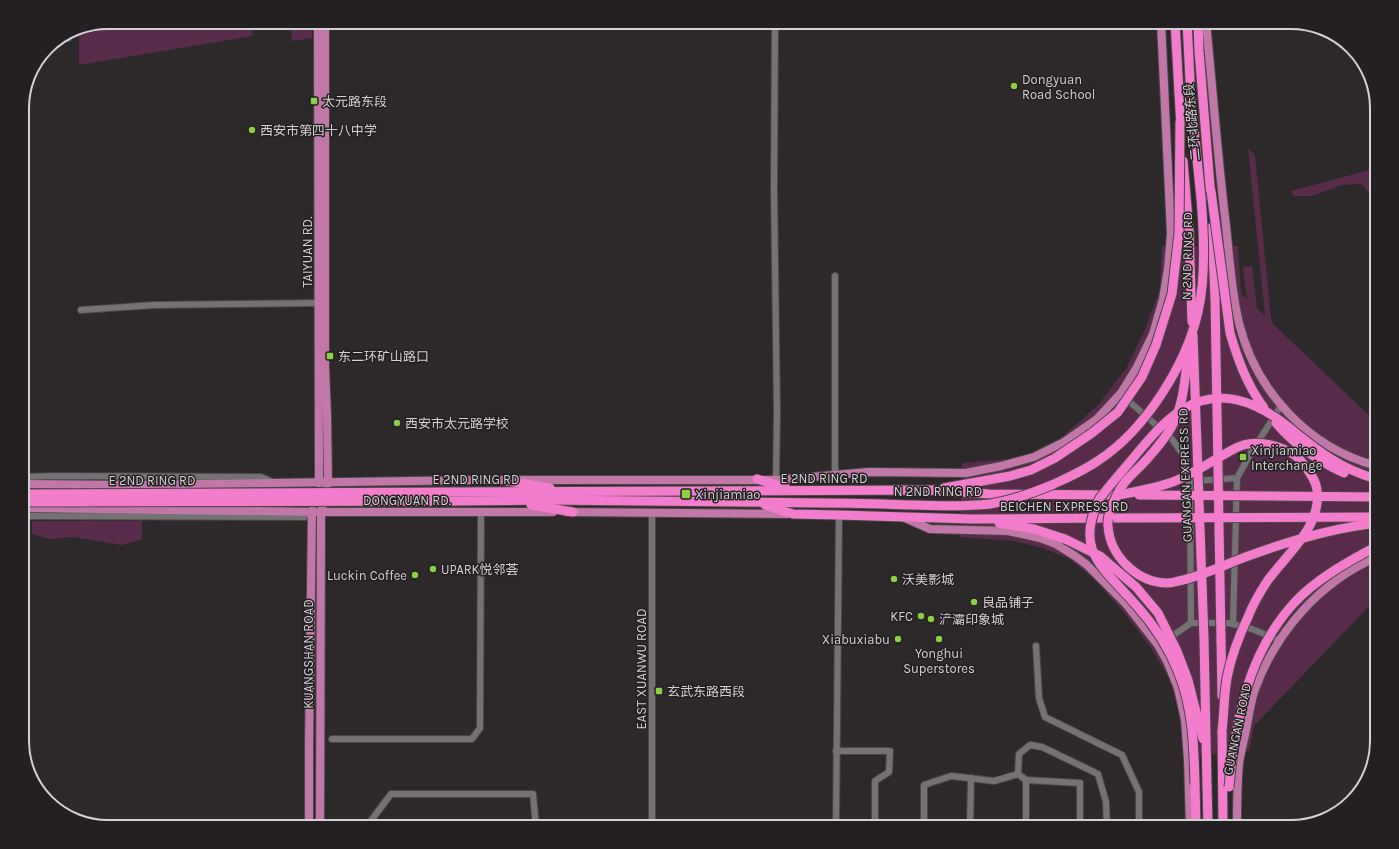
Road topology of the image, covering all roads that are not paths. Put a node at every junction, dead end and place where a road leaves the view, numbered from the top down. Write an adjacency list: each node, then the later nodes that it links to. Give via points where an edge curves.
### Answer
1 (318, 29): 14 (main road, TAIYUAN RD.)
2 (325, 29): 30 (main road, TAIYUAN RD., via 327,415)
3 (775, 29): 24 (street)
4 (1161, 29): 17 (main road, DONGYUAN RD., via 1171,234 1168,269 1163,299 1152,334 1137,367)
5 (1175, 29): 11 (highway, N 2ND RING RD)
6 (1187, 29): 39 (highway, N 2ND RING RD, bridge, via 1191,100 1203,220 1202,280 1198,313 1189,341 1178,365 1144,419 1119,445 1081,472 1036,492 991,504 945,506)
7 (1195, 29): 10 (highway)
8 (1198, 29): 10 (highway)
9 (1207, 29): 18 (main road, via 1234,298 1244,338 1261,377)
10 (1199, 51): 12 (highway, 二环北路东段)
11 (1180, 122): 16 (highway, GUANGAN EXPRESS RD, bridge, via 1189,232); 31 (highway, N 2ND RING RD, bridge, via 1180,233 1172,294 1156,345 1142,377 1118,412 1055,458 1031,470 1010,476)
12 (1211, 191): 27 (highway, bridge, via 1230,333 1245,377 1254,394 1289,438 1340,471); 60 (highway, bridge)
13 (835, 276): 20 (street)
14 (319, 303): 15 (street, via 154,305); 30 (main road, TAIYUAN RD.)
15 (81, 310)
16 (1192, 319): 52 (highway, bridge, via 1183,391 1172,427 1147,459 1125,480 1112,505 1108,524 1110,537 1119,558 1133,571 1149,579 1168,583 1188,579 1284,544); 63 (highway, GUANGAN EXPRESS RD, bridge)
17 (1121, 393): 20 (main road, DONGYUAN RD., via 1097,419 1064,442 1034,457 966,473 869,472); 26 (street, via 1172,439 1185,458)
18 (1282, 406): 19 (main road, via 1298,423 1334,449); 22 (street)
19 (1370, 464)
20 (835, 475): 24 (main road, DONGYUAN RD.)
21 (1370, 477): 82 (highway, bridge, via 1323,454 1254,404 1219,398 1192,404 1166,422 1100,498 1090,523 1089,536 1097,561 1159,634 1178,670 1190,713 1194,744)
22 (1237, 478): 26 (street); 56 (street)
23 (757, 480): 24 (main road, DONGYUAN RD.); 25 (main road, DONGYUAN RD.); 32 (highway)
24 (776, 480)
25 (507, 481): 30 (main road, DONGYUAN RD.); 33 (highway)
26 (1189, 482): 55 (street)
27 (1370, 482)
28 (29, 483): 30 (main road, DONGYUAN RD.)
29 (29, 483): 35 (highway, E 2ND RING RD, bridge)
30 (323, 483): 42 (street); 43 (main road, KUANGSHAN ROAD)
31 (931, 490): 32 (highway, E 2ND RING RD); 34 (highway, BEICHEN EXPRESS RD, via 989,494)
32 (795, 491): 33 (highway, E 2ND RING RD)
33 (575, 492): 35 (highway, E 2ND RING RD)
34 (1119, 495): 36 (highway, BEICHEN EXPRESS RD, bridge); 60 (highway, bridge, via 1176,481 1231,450 1247,444 1266,444 1297,457 1309,471 1317,488 1317,504 1313,519 1259,595 1235,648 1227,678)
35 (453, 497): 37 (highway, E 2ND RING RD); 41 (highway, E 2ND RING RD, bridge)
36 (1370, 497)
37 (504, 500): 38 (highway, E 2ND RING RD); 45 (highway)
38 (754, 501): 39 (highway, E 2ND RING RD); 47 (highway, BEICHEN EXPRESS RD)
39 (824, 503)
40 (29, 510): 42 (main road, DONGYUAN RD.)
41 (29, 510)
42 (312, 512): 43 (main road, DONGYUAN RD.); 68 (main road, KUANGSHAN ROAD)
43 (321, 512): 44 (main road, DONGYUAN RD.); 69 (main road, KUANGSHAN ROAD)
44 (481, 512): 45 (main road, DONGYUAN RD.); 61 (street, via 480,728 472,739)
45 (573, 512): 46 (main road, DONGYUAN RD.)
46 (652, 512): 47 (main road, DONGYUAN RD.); 72 (street, EAST XUANWU ROAD)
47 (793, 514): 48 (highway, BEICHEN EXPRESS RD)
48 (839, 515): 49 (highway, BEICHEN EXPRESS RD); 62 (street)
49 (902, 517): 51 (highway, BEICHEN EXPRESS RD); 58 (main road, via 930,528 1008,531 1056,544 1075,556 1126,604)
50 (1370, 517): 51 (highway, BEICHEN EXPRESS RD, bridge)
51 (972, 519): 63 (highway, bridge, via 1034,529 1065,539 1100,556 1136,586 1158,613 1177,651 1188,680)
52 (1370, 524)
53 (1370, 550): 67 (highway, bridge, via 1326,576 1295,602 1257,657 1238,719)
54 (1370, 560): 57 (main road, GUANGAN ROAD, via 1349,571 1312,600)
55 (1191, 623): 56 (street); 58 (street)
56 (1233, 624): 57 (street)
57 (1279, 640): 85 (main road, GUANGAN ROAD, via 1264,667 1254,694 1240,762)
58 (1158, 645): 81 (main road, via 1178,688 1184,720)
59 (1036, 646): 80 (street, via 1039,698 1044,717 1122,755 1139,792)
60 (1222, 732): 67 (highway)
61 (332, 739)
62 (836, 751): 73 (street); 74 (street, via 890,751 889,772 875,781)
63 (1208, 759): 83 (highway, GUANGAN EXPRESS RD, bridge)
64 (1018, 774): 65 (street, via 994,780); 66 (street); 79 (street, via 1019,754 1030,745 1042,747 1098,774 1106,802)
65 (971, 778): 75 (street, via 951,776 924,785); 76 (street)
66 (1026, 780): 77 (street); 78 (street, via 1080,783)
67 (1226, 787): 84 (highway)
68 (309, 820)
69 (320, 820)
70 (372, 820): 71 (street, via 391,794 533,794)
71 (535, 820)
72 (652, 820)
73 (836, 820)
74 (875, 820)
75 (924, 820)
76 (970, 820)
77 (1026, 820)
78 (1080, 820)
79 (1107, 820)
80 (1139, 820)
81 (1190, 820)
82 (1196, 820)
83 (1208, 820)
84 (1224, 820)
85 (1237, 820)

